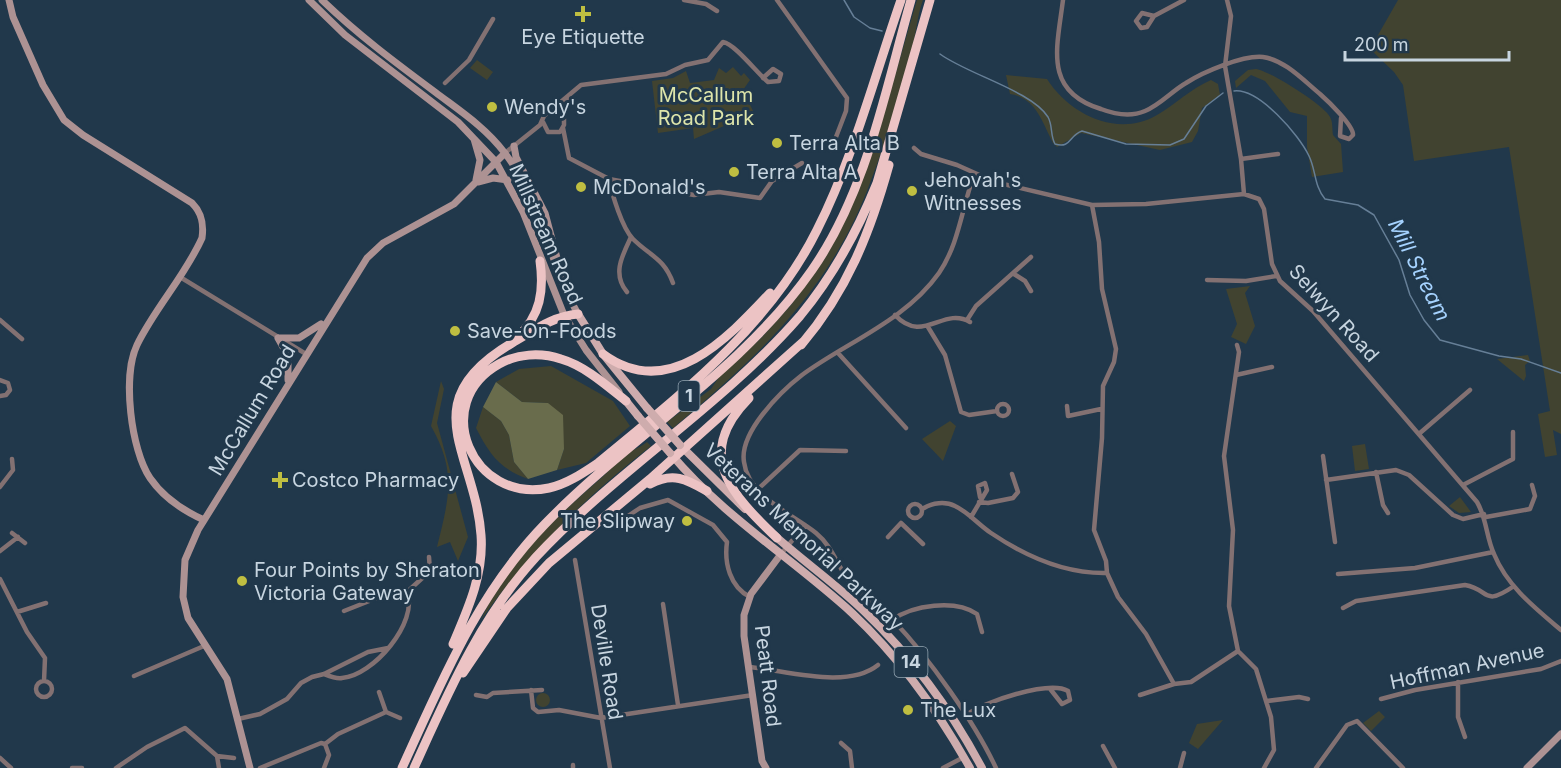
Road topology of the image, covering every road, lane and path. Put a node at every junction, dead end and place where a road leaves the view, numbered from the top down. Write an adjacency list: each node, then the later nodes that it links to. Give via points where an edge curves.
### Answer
1 (9, 0): 49 (street, via 46,91 64,120 197,208 202,238)
2 (309, 0): 27 (street, Millstream Road, via 345,35)
3 (322, 0): 32 (street, Millstream Road, via 356,32 478,124)
4 (684, 0): 12 (street, via 706,4)
5 (777, 0): 31 (street, via 847,98)
6 (901, 0): 43 (highway)
7 (911, 0): 162 (highway, 1, via 862,169 835,231 812,269 756,336 585,486 522,549 471,622)
8 (930, 0): 22 (highway, 1)
9 (1064, 0): 15 (street, via 1057,68 1068,90 1086,105 1119,113 1144,112 1194,78)
10 (1184, 0): 13 (street)
11 (1227, 0): 15 (street, via 1231,16)
12 (717, 11)
13 (1154, 16)
14 (493, 19): 17 (street, via 469,60)
15 (1225, 66): 21 (street, via 1251,58 1275,61 1329,101); 35 (street)
16 (763, 78): 18 (street, via 731,44 723,42 702,63 685,65 666,74 585,83)
17 (445, 83)
18 (568, 98): 19 (street); 20 (street)
19 (554, 111): 20 (street); 23 (street, via 544,116)
20 (562, 116): 24 (street)
21 (1341, 118)
22 (897, 121): 64 (highway, via 896,138 866,239 842,289); 183 (highway, 1, via 866,210 816,295 762,356 582,512 528,567 469,650)
23 (543, 122): 25 (street); 28 (street, McCallum Road)
24 (563, 128): 26 (street); 33 (street)
25 (545, 130): 26 (street); 28 (street, McCallum Road)
26 (555, 134): 33 (street)
27 (473, 135): 36 (street, Millstream Road); 41 (street, via 480,160)
28 (522, 140): 29 (street, McCallum Road)
29 (514, 146): 32 (street, McCallum Road); 52 (street, via 545,213)
30 (914, 148): 38 (street)
31 (831, 150)
32 (505, 153): 36 (street, McCallum Road); 52 (street, Millstream Road, via 535,204)
33 (568, 153): 39 (street, via 569,158)
34 (1278, 154): 35 (street)
35 (1241, 159): 42 (street)
36 (496, 162): 40 (street, Millstream Road); 41 (street, McCallum Road)
37 (802, 163): 39 (street, via 772,181 757,199 719,192 694,195)
38 (974, 175): 44 (street); 58 (street, via 956,236 939,272)
39 (609, 178): 45 (street)
40 (508, 180): 41 (street, via 493,178); 47 (street, Millstream Road)
41 (475, 183): 59 (street, McCallum Road, via 445,210 373,251)
42 (1244, 195): 44 (street); 50 (street, Selwyn Road, via 1259,199 1264,209)
43 (828, 204): 69 (highway, via 798,256 771,292 710,350 669,370 625,367); 76 (highway, via 817,231 791,272 749,327 598,463 551,488 512,487 483,470 472,456 465,436 467,400 477,381 509,358 534,354 561,359)
44 (1092, 205): 78 (street, via 1102,289 1116,349 1103,386)
45 (631, 237): 53 (street, via 664,263); 55 (street, via 619,264 620,282)
46 (1031, 256): 48 (street)
47 (540, 261): 57 (street, Millstream Road); 66 (highway, via 544,284 540,304 531,321)
48 (1014, 273): 54 (street); 61 (street, via 976,306 969,321 955,317)
49 (180, 276): 62 (street); 103 (street, via 138,343 130,363 129,391 138,449 150,477 168,497)
50 (1276, 276): 51 (street, via 1246,281); 82 (street, Selwyn Road, via 1313,311)
51 (1207, 280)
52 (561, 281): 56 (street, Millstream Road)
53 (673, 283)
54 (1031, 291)
55 (627, 292)
56 (578, 314): 57 (highway); 69 (main road, Millstream Road)
57 (564, 315): 66 (highway); 76 (street, Millstream Road, via 585,350)
58 (895, 315): 61 (street, via 901,321); 67 (street)
59 (327, 318): 62 (street, via 299,338); 68 (street, McCallum Road)
60 (0, 321): 63 (street)
61 (928, 327): 79 (street, via 945,355 961,412 969,415)
62 (278, 338): 68 (street); 73 (street, via 288,356)
63 (22, 339)
64 (804, 341): 83 (highway); 109 (highway, via 732,417 723,443 723,470 735,496)
65 (1237, 345): 71 (street)
66 (508, 346): 162 (highway, via 476,369 465,384 457,407 456,432 478,517 480,560 471,602)
67 (838, 353): 80 (street); 94 (street, via 790,386 749,435 744,465)
68 (306, 354): 73 (street, McCallum Road)
69 (603, 354): 83 (main road, Millstream Road, bridge)
70 (1272, 368): 71 (street)
71 (1236, 375): 135 (street, via 1224,456 1233,530 1229,606)
72 (0, 380): 75 (street, via 8,383 10,390)
73 (288, 382): 103 (street, McCallum Road)
74 (1470, 390): 82 (street)
75 (0, 396)
76 (626, 400): 85 (main road, Millstream Road, bridge)
77 (1067, 406): 78 (street, via 1068,416)
78 (1101, 409): 119 (street, via 1094,530)
79 (997, 411)
80 (906, 428)
81 (1513, 432): 91 (street, via 1513,459)
82 (1420, 433): 91 (street, Selwyn Road)
83 (682, 447): 85 (highway); 109 (main road, Veterans Memorial Parkway / 14)
84 (846, 451): 94 (street, via 800,450)
85 (672, 456): 95 (main road, Veterans Memorial Parkway / 14); 96 (highway)
86 (1323, 456): 90 (street)
87 (12, 459): 93 (street, via 13,470)
88 (1376, 472): 90 (street); 98 (street); 100 (street, via 1396,470 1408,476 1453,515 1463,519)
89 (1012, 474): 101 (street, via 1018,492 1013,498 988,503 980,500)
90 (1326, 480): 110 (street)
91 (1463, 485): 100 (street, Selwyn Road)
92 (1532, 485): 100 (street, via 1535,496 1530,509)
93 (0, 487)
94 (757, 490): 105 (street)
95 (707, 491): 96 (highway, via 677,476 663,478); 116 (main road, Veterans Memorial Parkway / 14)
96 (632, 494): 184 (highway, via 549,563 507,608 460,678)
97 (924, 508): 99 (street, via 922,514); 99 (street, via 910,507 906,510); 101 (street, via 949,504)
98 (1388, 513)
99 (908, 515): 104 (street)
100 (1485, 516): 115 (street, Selwyn Road)
101 (970, 517): 119 (street, via 1002,541 1042,560 1067,569)
102 (625, 518): 124 (street, via 640,508 668,500 709,522 727,542 734,585)
103 (204, 520): 133 (street, McCallum Road, via 188,549 182,585 188,618)
104 (901, 523): 108 (street); 112 (street)
105 (805, 525): 113 (street); 130 (street, via 827,545 854,586)
106 (12, 533): 107 (street)
107 (18, 537): 111 (street); 114 (street)
108 (888, 537)
109 (777, 538): 113 (main road, Veterans Memorial Parkway / 14)
110 (1335, 542)
111 (25, 543)
112 (923, 544)
113 (788, 546): 116 (street); 189 (main road, Veterans Memorial Parkway / 14, via 864,611 903,653 944,706)
114 (0, 551)
115 (1493, 552): 120 (street, via 1415,568); 122 (street, Selwyn Road)
116 (781, 554): 124 (street, Peatt Road); 170 (main road, Veterans Memorial Parkway / 14, via 889,651 920,689)
117 (429, 556): 123 (street, via 430,571)
118 (575, 560): 159 (street, Deville Road)
119 (1107, 573): 143 (street)
120 (1338, 574)
121 (0, 579): 129 (street)
122 (1514, 586): 127 (street, via 1495,597 1465,585 1356,601); 131 (street, Selwyn Road)
123 (407, 592): 128 (street, via 397,590); 134 (street, via 411,606)
124 (750, 597): 138 (street, Peatt Road, via 743,626)
125 (46, 603): 129 (street)
126 (663, 604): 156 (street)
127 (1343, 608)
128 (344, 611)
129 (17, 612): 141 (street, via 45,658)
130 (892, 620): 132 (street, via 906,612 957,605 977,614); 158 (street)
131 (1561, 630)
132 (982, 632)
133 (204, 646): 140 (street); 161 (street, McCallum Road, via 227,679)
134 (388, 648): 139 (street, via 368,652); 139 (street, via 373,663 346,677)
135 (1238, 651): 143 (street, via 1191,682); 154 (street, via 1256,669)
136 (1560, 660): 142 (street, Hoffman Avenue, via 1541,669)
137 (878, 665): 138 (street, via 831,678)
138 (749, 667): 149 (street, Peatt Road)
139 (324, 674): 161 (street, via 301,683 286,699 260,714)
140 (134, 676)
141 (44, 681)
142 (1458, 682): 153 (street, Hoffman Avenue); 164 (street, via 1458,717)
143 (1174, 684): 150 (street)
144 (531, 690): 145 (street); 151 (street, via 493,693); 159 (street, via 533,708 538,712 559,710)
145 (542, 690)
146 (1051, 690): 158 (street, via 998,698)
147 (380, 692): 157 (street)
148 (476, 695): 151 (street)
149 (753, 695): 156 (street); 173 (street, Peatt Road)
150 (1140, 695)
151 (487, 697): 155 (street)
152 (1308, 699): 154 (street)
153 (1382, 699)
154 (1267, 701): 193 (street, via 1275,743)
155 (488, 704)
156 (678, 705): 159 (street)
157 (386, 712): 160 (street); 166 (street)
158 (966, 715): 190 (street)
159 (600, 717): 185 (street, Deville Road)
160 (400, 718)
161 (238, 719): 179 (street, McCallum Road)
162 (421, 725): 182 (highway, 1)
163 (1561, 734): 196 (street)
164 (1465, 737)
165 (841, 743): 186 (street, via 849,751)
166 (325, 744): 180 (street, via 316,744); 181 (street, via 329,755)
167 (1103, 746): 191 (street)
168 (1184, 753): 192 (street)
169 (217, 756): 172 (street); 177 (street, via 184,728); 178 (street)
170 (964, 757): 187 (street); 188 (main road, Veterans Memorial Parkway / 14)
171 (0, 758): 174 (street)
172 (234, 758)
173 (763, 766)
174 (11, 768)
175 (72, 768): 176 (street)
176 (82, 768)
177 (116, 768)
178 (219, 768)
179 (250, 768)
180 (260, 768)
181 (324, 768)
182 (402, 768)
183 (414, 768)
184 (419, 768)
185 (610, 768)
186 (852, 768)
187 (943, 768)
188 (970, 768)
189 (982, 768)
190 (996, 768)
191 (1115, 768)
192 (1180, 768)
193 (1264, 768)
194 (1316, 768): 195 (street, via 1347,725 1356,721)
195 (1403, 768)
196 (1527, 768)

